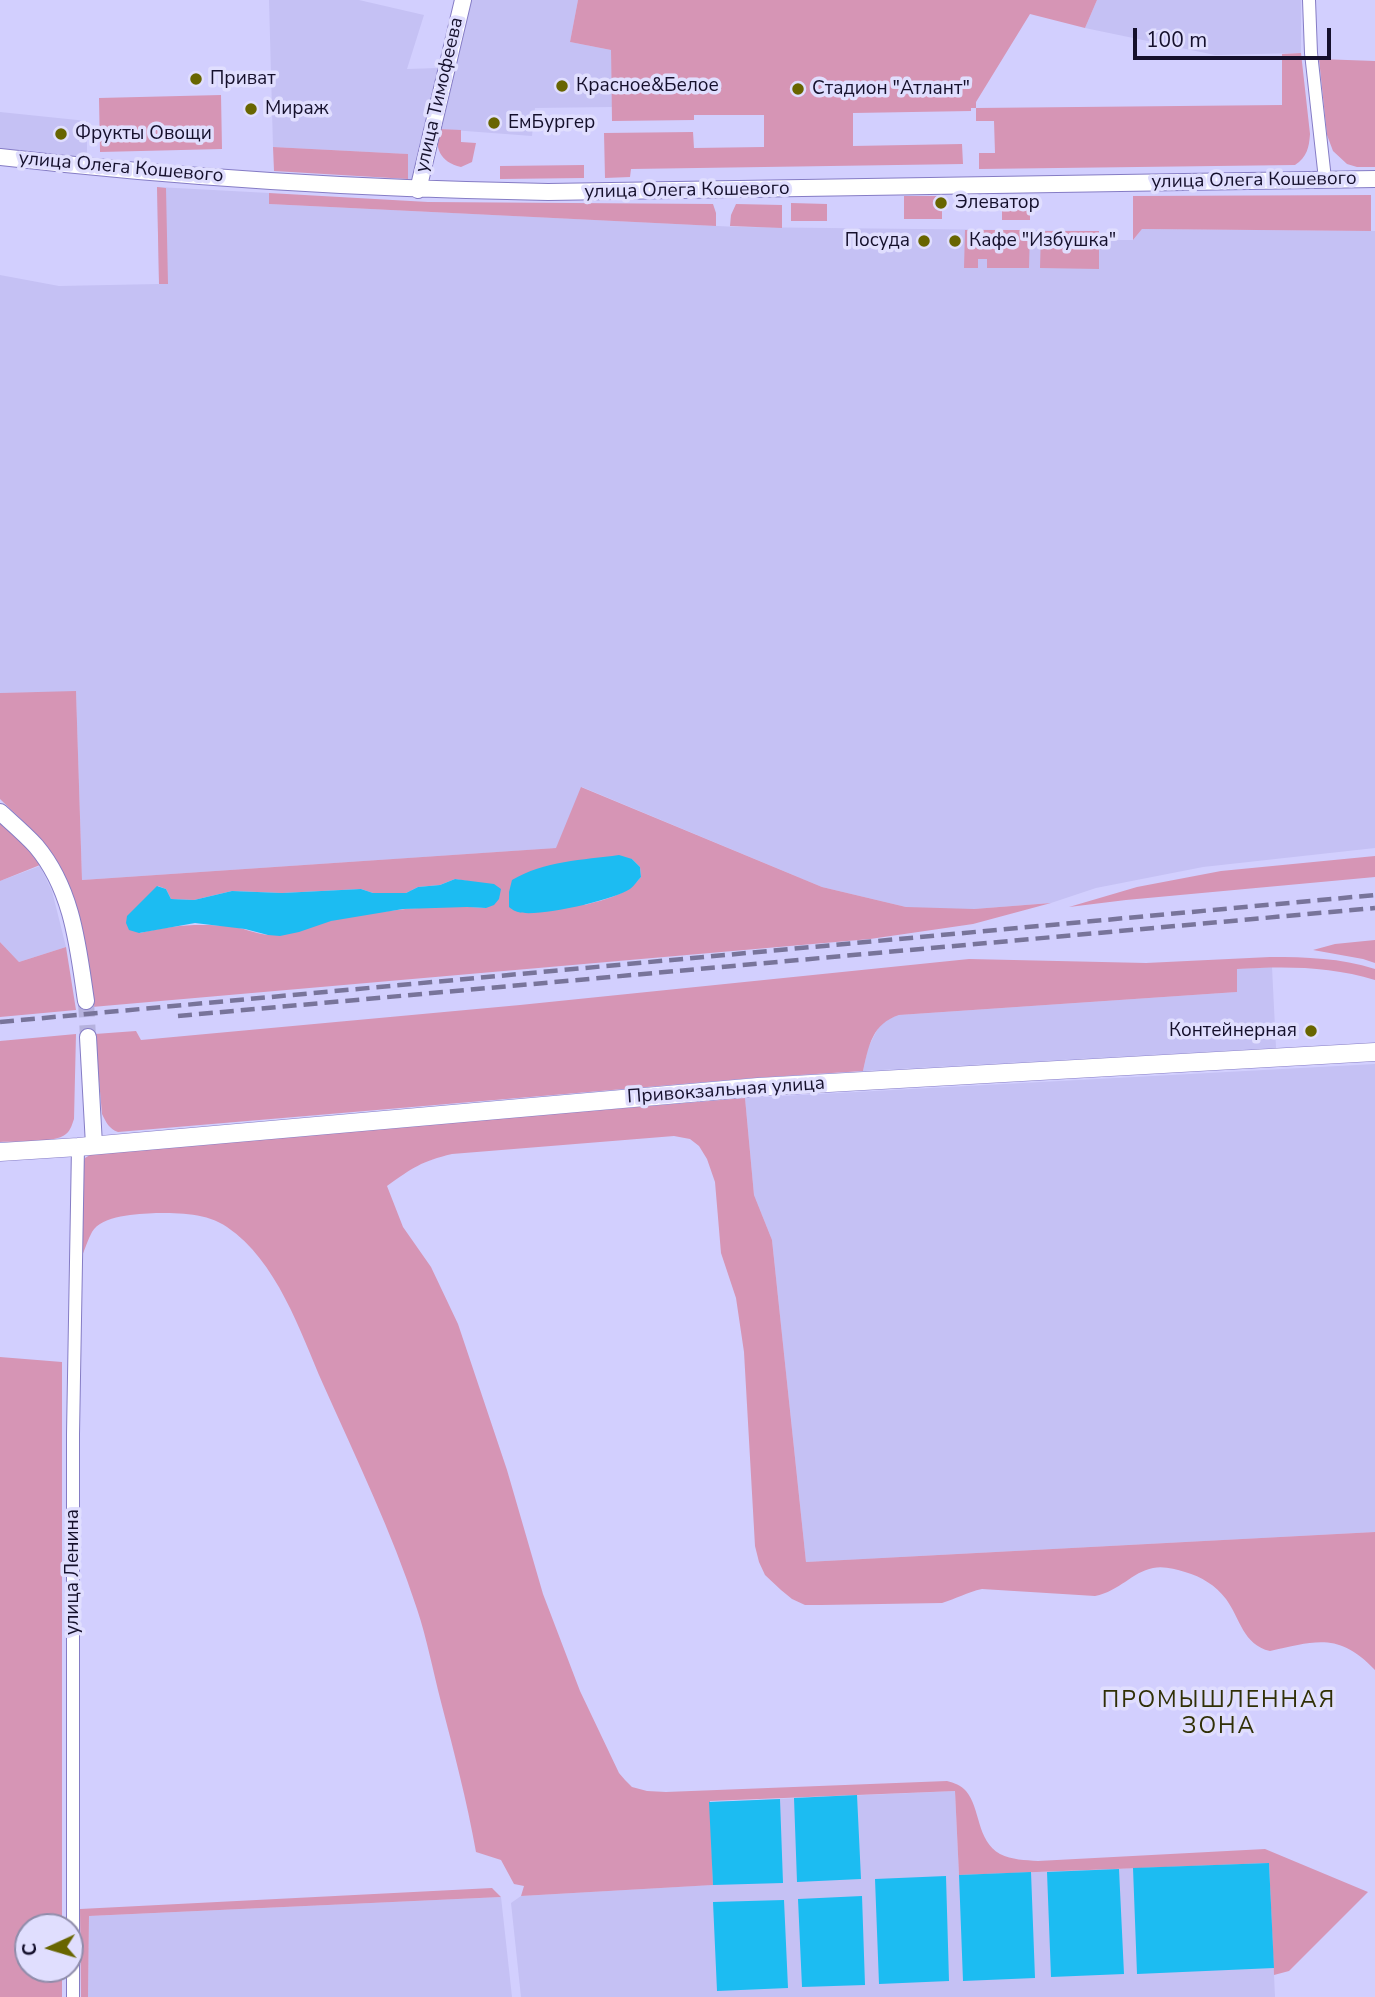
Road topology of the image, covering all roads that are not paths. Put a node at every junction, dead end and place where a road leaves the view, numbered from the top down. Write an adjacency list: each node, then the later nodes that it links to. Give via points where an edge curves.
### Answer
1 (463, 0): 6 (street, улица Тимофеева)
2 (1309, 0): 4 (street)
3 (0, 157): 6 (street, улица Олега Кошевого)
4 (1325, 179): 5 (street, улица Олега Кошевого); 6 (street, улица Олега Кошевого, via 588,192)
5 (1375, 179)
6 (418, 190)
7 (0, 813): 8 (street, via 37,848 62,889 75,930)
8 (86, 1001)
9 (88, 1037): 11 (street, улица Ленина)
10 (1375, 1052): 11 (main road, Привокзальная улица, via 758,1087)
11 (86, 1146): 12 (main road, Привокзальная улица); 13 (street, улица Ленина, via 73,1434)
12 (0, 1152)
13 (73, 1997)

